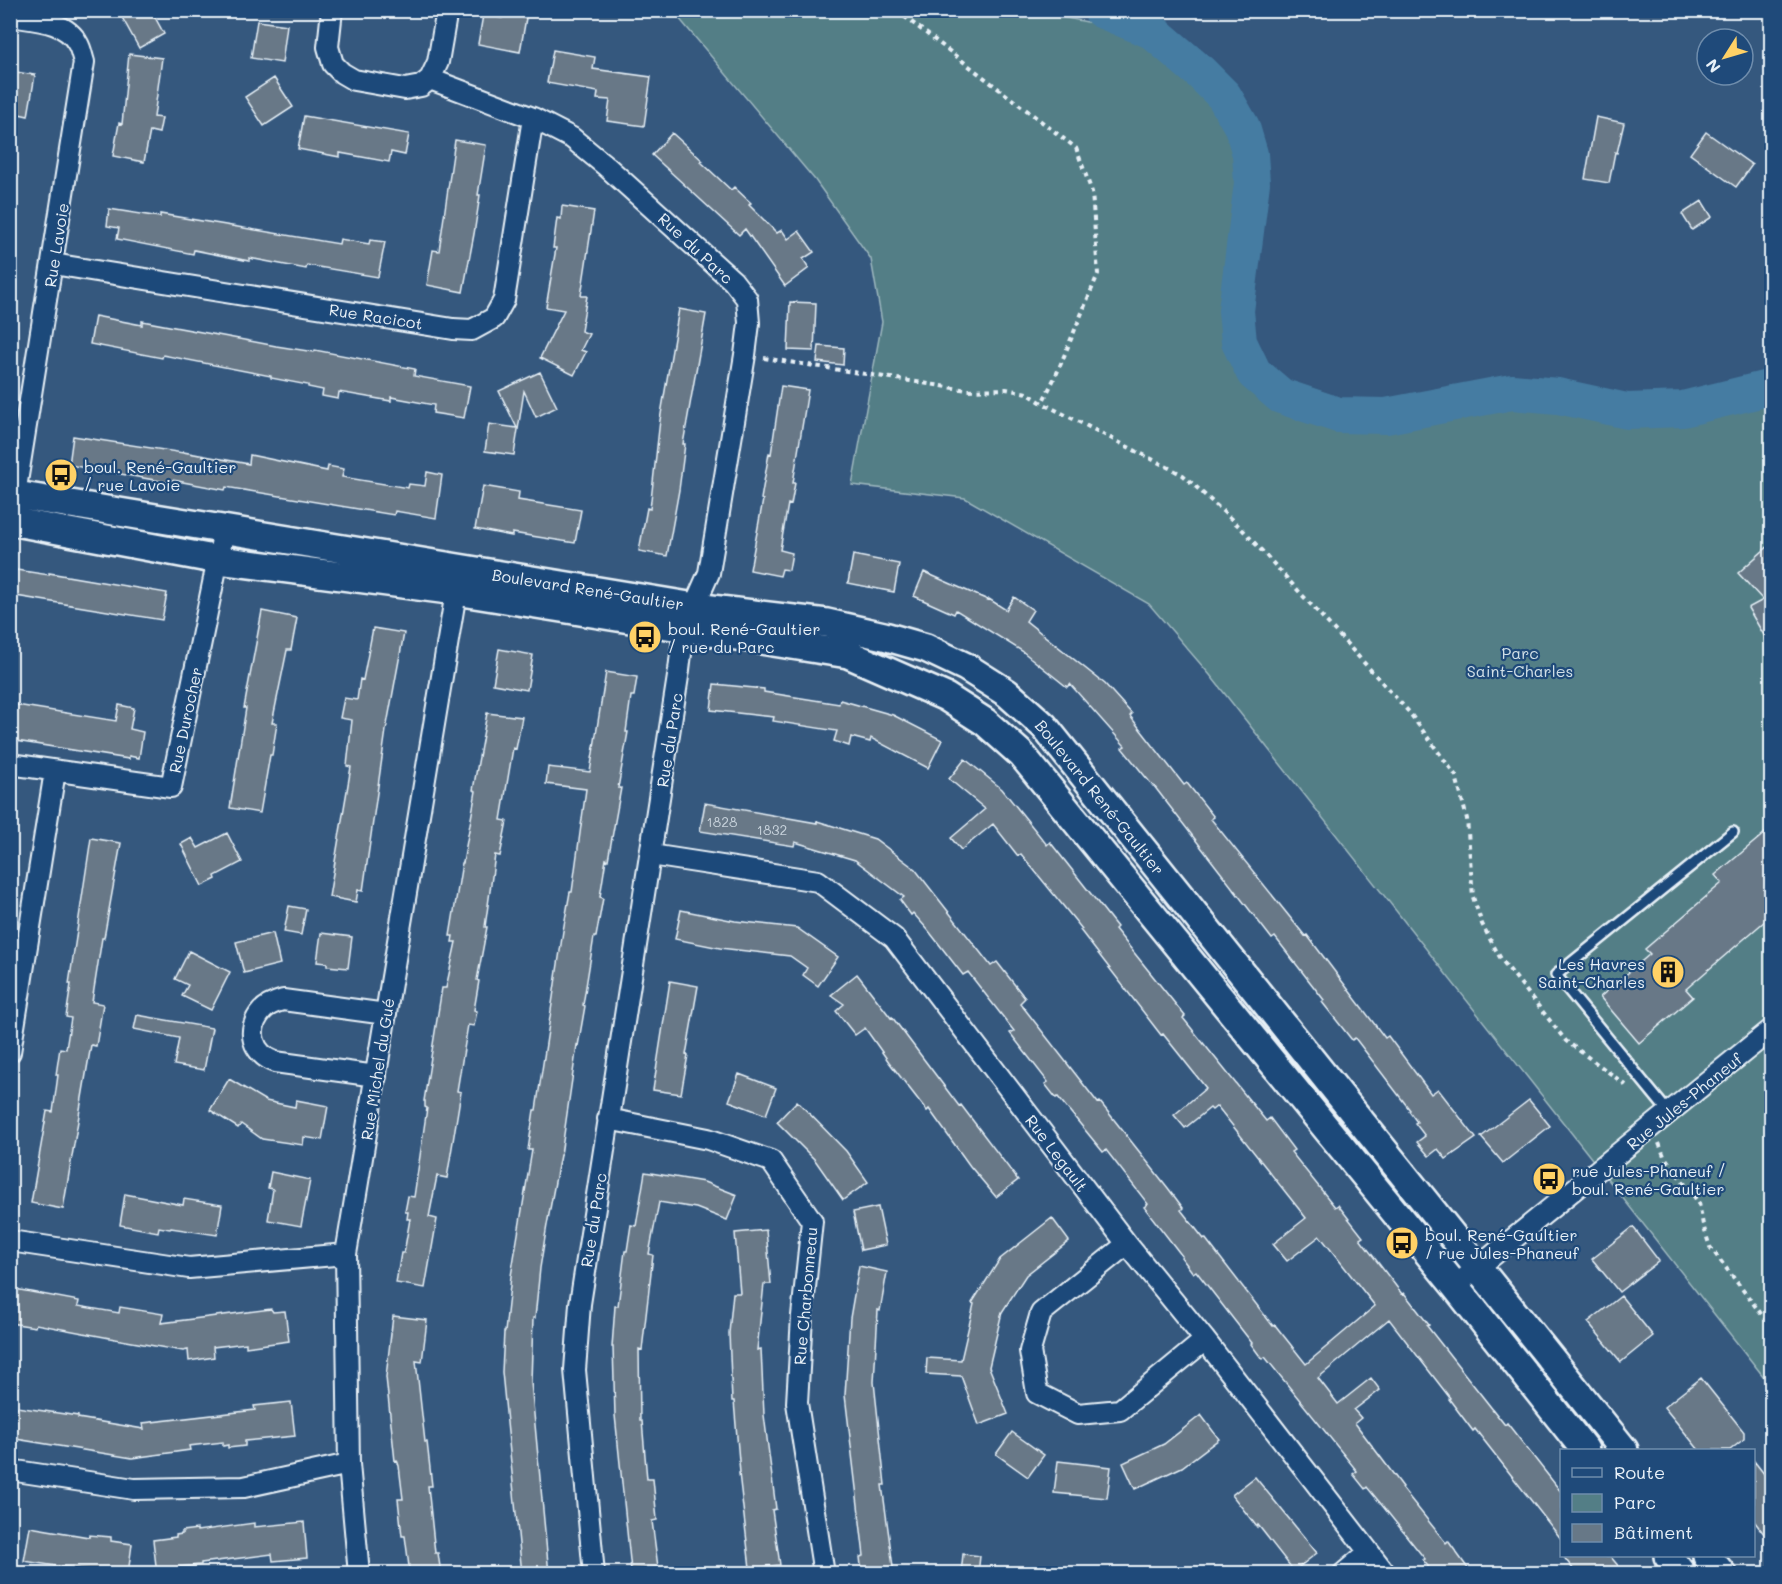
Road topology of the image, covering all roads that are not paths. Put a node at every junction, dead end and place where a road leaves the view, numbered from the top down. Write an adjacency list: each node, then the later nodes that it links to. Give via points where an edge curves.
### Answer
1 (332, 10): 4 (street, via 328,46 333,63 342,74 354,80 405,89 421,86)
2 (447, 10): 4 (street, via 438,62)
3 (10, 16): 6 (street, Rue Lavoie, via 51,22 67,30 78,43 84,62)
4 (430, 79): 5 (street, Rue du Parc)
5 (533, 118): 6 (street, Rue Racicot, via 504,300 494,318 472,330); 12 (street, Rue du Parc, via 590,151 733,281 747,299 745,355 709,573)
6 (53, 264): 7 (street, Rue Lavoie)
7 (13, 495): 8 (street, Rue Lavoie); 9 (street, Boulevard René-Gaultier)
8 (11, 521): 10 (street, Boulevard René-Gaultier)
9 (224, 530): 10 (street, Rue Durocher); 11 (street, Boulevard René-Gaultier)
10 (219, 560): 11 (street, Boulevard René-Gaultier); 14 (street, Rue Durocher, via 171,787)
11 (458, 580): 12 (street, Boulevard René-Gaultier); 18 (street, Rue Michel du Gué)
12 (689, 618): 16 (street, Rue du Parc); 27 (street, Boulevard René-Gaultier, via 827,623 884,636 926,648 1007,693 1044,726); 28 (street, Boulevard René-Gaultier, via 848,654 946,697 984,722 1022,755)
13 (10, 765): 14 (street, Rue Durocher)
14 (55, 771): 17 (street)
15 (1733, 832): 22 (lane, via 1556,975)
16 (651, 855): 23 (street, Rue du Parc); 25 (street, Rue Legault, via 818,881 894,938)
17 (14, 1013): 20 (street)
18 (386, 1014): 21 (street, Rue Michel du Gué); 21 (street, via 283,1000 261,1011 252,1029 255,1045 264,1058)
19 (1772, 1029): 22 (street, Rue Jules-Phaneuf)
20 (10, 1052)
21 (376, 1076): 26 (street, Rue Michel du Gué)
22 (1669, 1113): 27 (street, Rue Jules-Phaneuf)
23 (608, 1119): 38 (street, Rue du Parc, via 580,1304 575,1370); 39 (street, Rue Charbonneau, via 708,1139 771,1161 812,1221 797,1403)
24 (10, 1241): 26 (street, via 189,1268)
25 (1126, 1244): 29 (street, Rue Legault); 29 (street, via 1041,1312 1030,1351 1037,1394 1078,1414 1120,1410)
26 (346, 1254): 32 (street, Rue Michel du Gué)
27 (1479, 1267): 28 (street, Rue Jules-Phaneuf); 31 (street, Boulevard René-Gaultier)
28 (1455, 1286): 30 (street, Boulevard René-Gaultier)
29 (1205, 1340): 34 (street, Rue Legault)
30 (1584, 1449)
31 (1623, 1449)
32 (349, 1464): 33 (street, via 244,1487 145,1489); 37 (street, Rue Michel du Gué)
33 (10, 1470)
34 (1369, 1552): 40 (street); 41 (street, Rue Legault)
35 (1669, 1557): 42 (street)
36 (1708, 1557): 43 (street)
37 (359, 1574)
38 (594, 1574)
39 (824, 1574)
40 (1344, 1574)
41 (1386, 1574)
42 (1682, 1574)
43 (1722, 1574)

